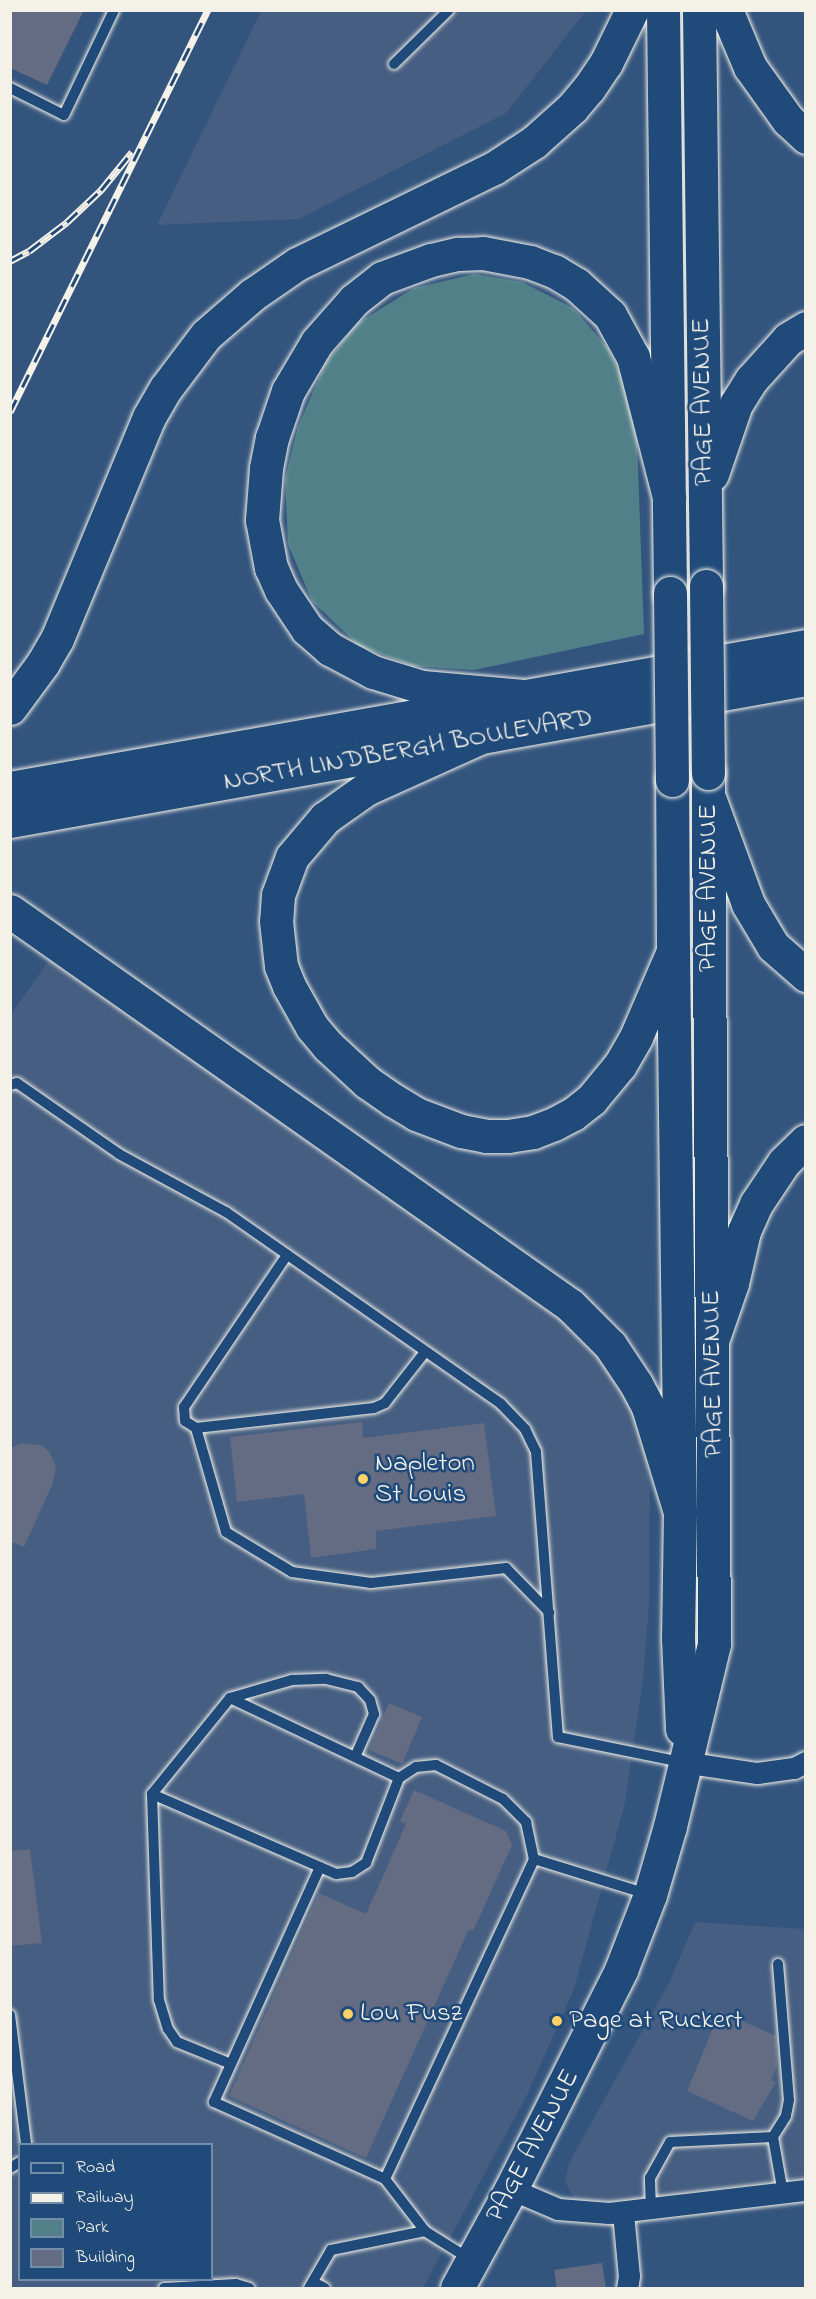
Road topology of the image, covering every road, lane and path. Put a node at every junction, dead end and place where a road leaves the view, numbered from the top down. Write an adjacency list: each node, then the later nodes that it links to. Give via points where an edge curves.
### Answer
1 (114, 10): 8 (lane, via 64,115)
2 (449, 10): 7 (lane)
3 (632, 10): 16 (main road, via 620,38 589,87 573,108 534,142 494,168 297,264 252,295 207,335 172,378 149,417 60,631 44,663)
4 (663, 10): 12 (main road, PAGE AVENUE)
5 (699, 10): 11 (main road, PAGE AVENUE)
6 (726, 10): 9 (main road, via 750,67 788,120)
7 (394, 64)
8 (10, 88)
9 (806, 137)
10 (806, 328): 11 (main road, via 769,358 736,404)
11 (705, 496): 18 (main road, PAGE AVENUE, bridge)
12 (669, 497): 15 (main road, via 633,357 610,315 576,284 554,271 483,253 431,260 382,278 354,300 317,342 288,392 275,426 266,468 262,520 271,568 280,590 322,643 373,672 422,687); 22 (main road, PAGE AVENUE, bridge)
13 (806, 646): 15 (main road, NORTH LINDBERGH BOULEVARD)
14 (806, 679): 17 (main road, NORTH LINDBERGH BOULEVARD)
15 (523, 696): 19 (main road, NORTH LINDBERGH BOULEVARD)
16 (10, 708)
17 (479, 738): 20 (main road, NORTH LINDBERGH BOULEVARD); 22 (main road, via 366,789 307,836 292,857 278,895 276,921 281,966 298,1004 328,1046 367,1082 441,1126 486,1136 533,1132 573,1114 607,1083 636,1037)
18 (708, 784): 23 (main road, via 740,884 762,930 773,946); 27 (main road, PAGE AVENUE)
19 (10, 788)
20 (10, 821)
21 (10, 911): 30 (main road, via 570,1305 610,1345 636,1384 648,1407)
22 (674, 951): 30 (main road, PAGE AVENUE)
23 (806, 975)
24 (10, 1085): 26 (lane, via 17,1083 119,1154 226,1212)
25 (806, 1141): 27 (main road, via 784,1162 756,1204 744,1231 732,1283)
26 (287, 1255): 28 (lane); 29 (lane, via 184,1407 185,1421)
27 (712, 1341): 34 (main road, PAGE AVENUE, via 714,1644)
28 (425, 1352): 29 (lane, via 385,1403 374,1408); 31 (lane, via 501,1404 525,1429 536,1452)
29 (196, 1428): 31 (lane, via 226,1532 292,1572 371,1583 506,1568)
30 (680, 1512): 34 (main road, PAGE AVENUE, via 678,1638)
31 (549, 1612): 34 (lane, via 558,1737)
32 (230, 1698): 33 (lane); 33 (lane, via 292,1680 326,1679 358,1687 370,1700 374,1714); 37 (lane)
33 (355, 1757): 36 (lane)
34 (683, 1762): 35 (street, via 757,1773 794,1768); 40 (main road, PAGE AVENUE)
35 (806, 1762)
36 (399, 1778): 38 (lane, via 416,1767 436,1765 503,1799 526,1822); 39 (lane, via 366,1863 352,1872 336,1874)
37 (152, 1794): 39 (lane); 43 (lane, via 159,2000 177,2042)
38 (534, 1859): 40 (lane); 46 (lane)
39 (320, 1867): 43 (lane)
40 (650, 1895): 47 (main road, PAGE AVENUE, via 621,1970)
41 (778, 1964): 44 (lane, via 789,2100 786,2116)
42 (10, 2015): 45 (lane)
43 (231, 2064): 46 (lane, via 214,2102)
44 (773, 2137): 49 (lane); 50 (lane, via 670,2142 650,2178)
45 (26, 2143)
46 (385, 2179): 52 (lane)
47 (511, 2189): 51 (street, via 558,2209); 53 (main road, PAGE AVENUE)
48 (806, 2190): 49 (street)
49 (783, 2193): 50 (street)
50 (651, 2209): 51 (street)
51 (624, 2213): 60 (street)
52 (425, 2231): 53 (lane); 54 (lane, via 331,2250)
53 (472, 2260): 59 (main road, PAGE AVENUE)
54 (311, 2285): 58 (lane)
55 (198, 2287): 56 (lane); 57 (lane, via 236,2284)
56 (165, 2289)
57 (249, 2289)
58 (325, 2289)
59 (457, 2289)
60 (627, 2289)

